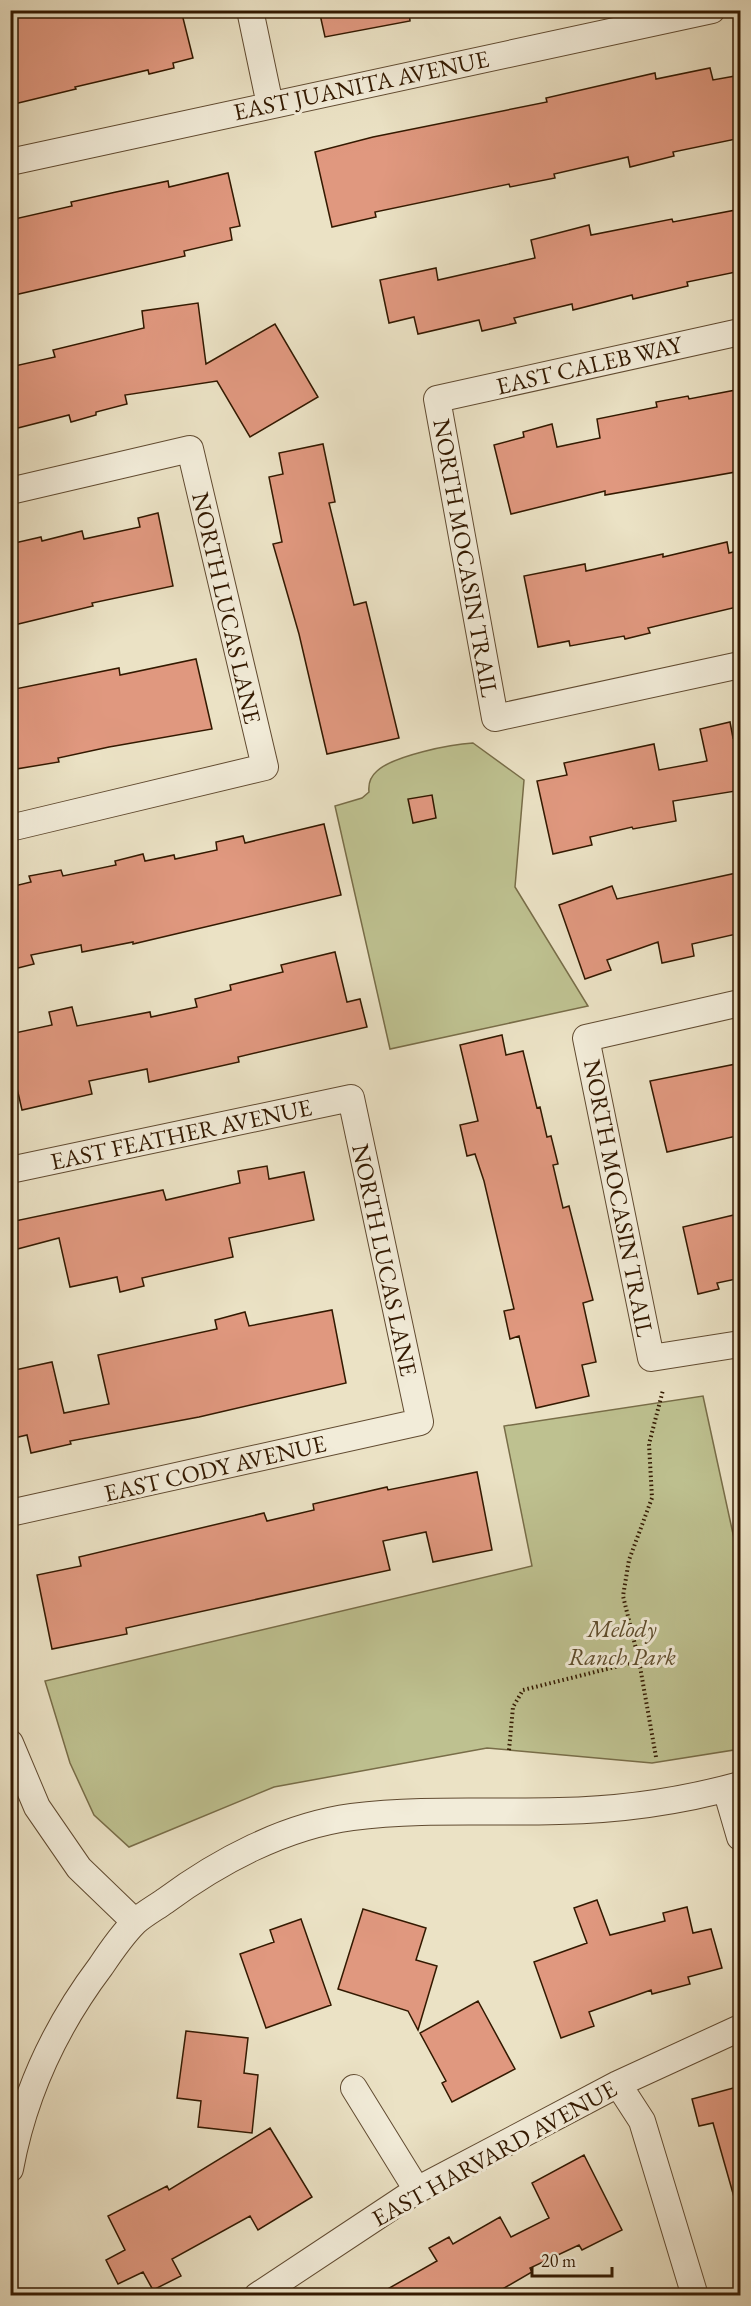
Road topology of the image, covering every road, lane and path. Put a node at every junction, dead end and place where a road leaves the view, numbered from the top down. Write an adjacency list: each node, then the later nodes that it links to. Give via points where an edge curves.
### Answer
1 (250, 10): 3 (street)
2 (712, 10): 3 (street, EAST JUANITA AVENUE)
3 (270, 105): 4 (street, EAST JUANITA AVENUE)
4 (10, 162)
5 (741, 332): 6 (street, EAST CALEB WAY)
6 (438, 399): 8 (street, NORTH MOCASIN TRAIL, via 495,718)
7 (10, 491): 9 (street, NORTH LUCAS LANE, via 190,449 265,767)
8 (741, 665)
9 (10, 828)
10 (741, 1003): 13 (street, NORTH MOCASIN TRAIL, via 586,1038 651,1358)
11 (351, 1098): 12 (street, EAST FEATHER AVENUE); 15 (street, NORTH LUCAS LANE)
12 (10, 1170)
13 (741, 1344)
14 (663, 1390): 17 (path, via 650,1444 652,1498 629,1560 623,1596)
15 (420, 1422): 16 (street, EAST CODY AVENUE)
16 (10, 1513)
17 (639, 1661): 19 (path, via 523,1690 513,1707); 20 (path)
18 (10, 1743): 23 (street, via 37,1807 79,1868)
19 (509, 1750)
20 (656, 1758)
21 (734, 1787): 22 (street); 23 (street, via 606,1809 405,1812 309,1827 228,1860)
22 (741, 1837)
23 (135, 1922): 27 (street, via 81,1991 46,2054 21,2118)
24 (741, 2028): 25 (street, EAST HARVARD AVENUE)
25 (618, 2084): 28 (street, EAST HARVARD AVENUE); 30 (street, via 642,2121)
26 (354, 2088): 28 (street)
27 (10, 2169)
28 (417, 2190): 29 (street, EAST HARVARD AVENUE)
29 (257, 2295)
30 (695, 2295)

